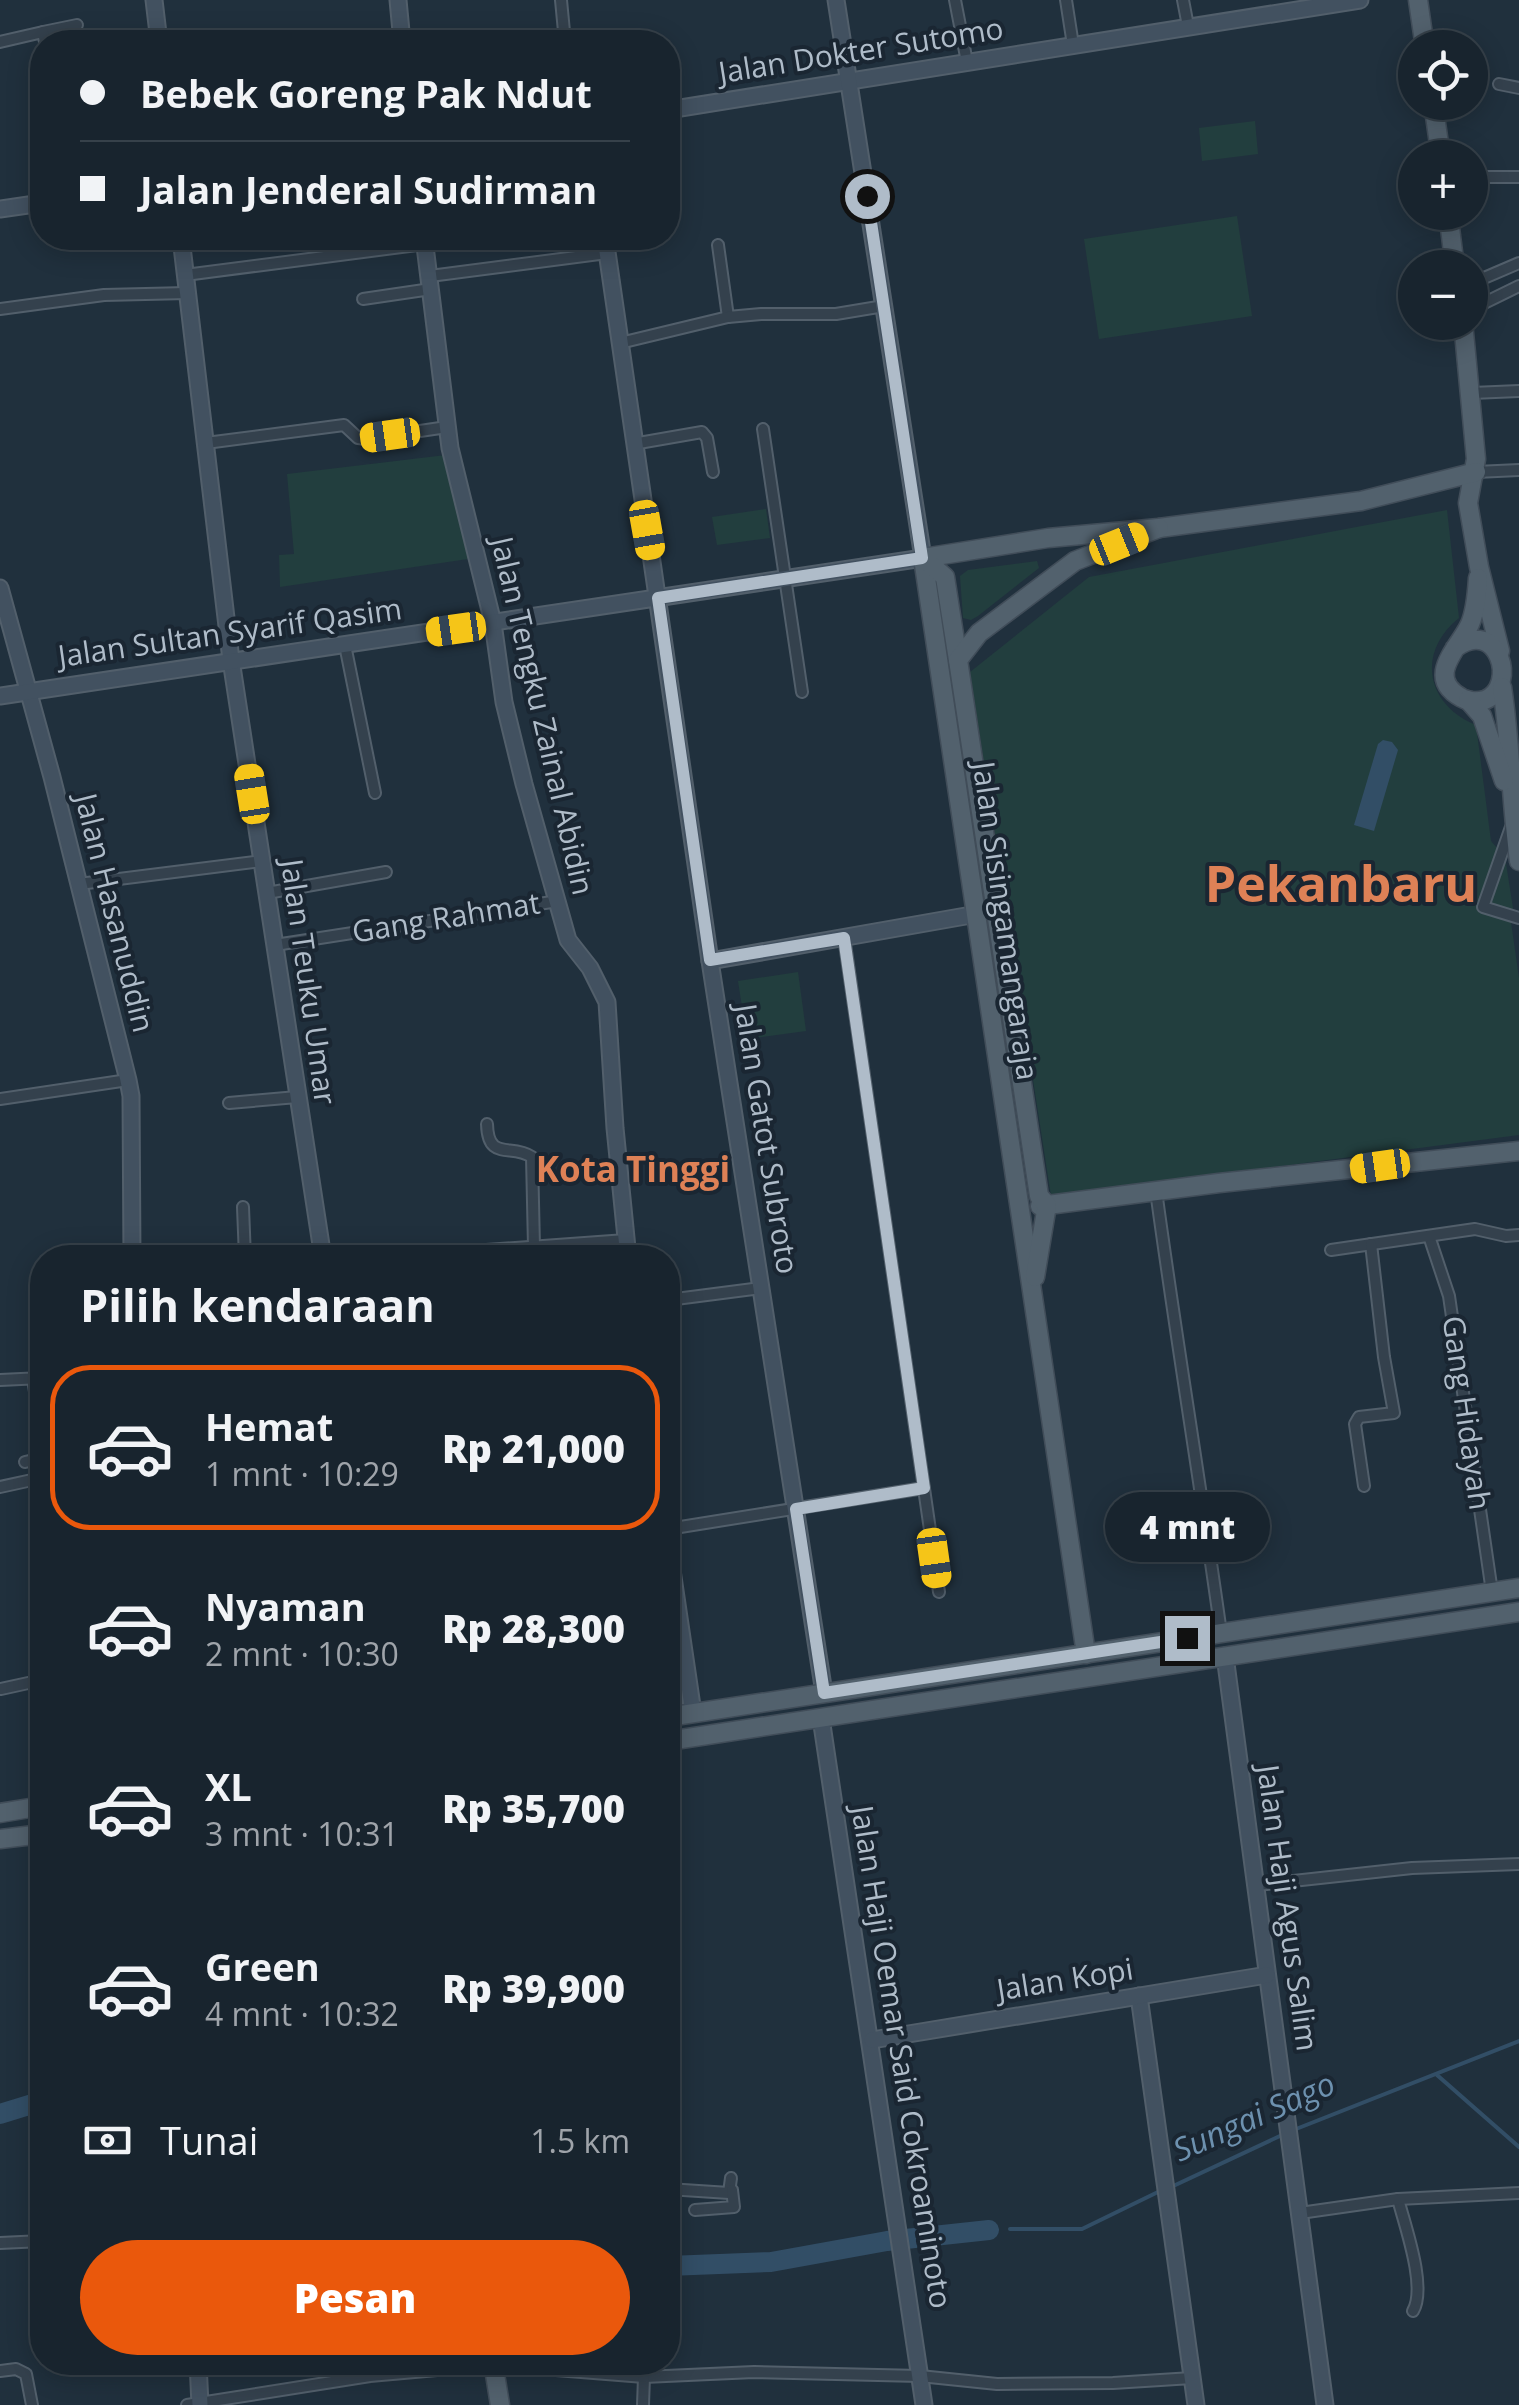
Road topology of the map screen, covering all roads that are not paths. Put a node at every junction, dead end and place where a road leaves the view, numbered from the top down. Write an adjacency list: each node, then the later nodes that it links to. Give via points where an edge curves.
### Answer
1 (154, 0): 14 (street)
2 (398, 0): 15 (street)
3 (562, 0): 16 (street)
4 (836, 0): 22 (street, Jalan Sisingamangaraja)
5 (955, 0): 21 (street)
6 (1066, 0): 20 (street)
7 (1183, 0): 12 (street)
8 (1360, 0): 10 (street, Jalan Dokter Sutomo)
9 (1418, 0): 17 (main road)
10 (1298, 4): 12 (street, Jalan Dokter Sutomo)
11 (76, 25): 13 (street)
12 (1188, 26): 20 (street, Jalan Dokter Sutomo)
13 (63, 30)
14 (157, 30)
15 (401, 30)
16 (564, 30)
17 (1422, 30)
18 (30, 39): 19 (street)
19 (0, 42)
20 (1073, 45): 21 (street, Jalan Dokter Sutomo)
21 (967, 62): 22 (street, Jalan Dokter Sutomo)
22 (849, 82): 25 (street, Jalan Dokter Sutomo); 44 (street, Jalan Sisingamangaraja)
23 (1499, 84): 24 (street)
24 (1519, 88)
25 (680, 108)
26 (1488, 177): 27 (street)
27 (1519, 177)
28 (30, 205): 29 (street)
29 (0, 209)
30 (718, 246): 46 (street)
31 (182, 250): 37 (street, Jalan Teuku Umar)
32 (361, 250): 37 (street)
33 (426, 250): 39 (street, Jalan Tengku Zainal Abidin)
34 (583, 250): 39 (street)
35 (607, 250): 48 (street, Jalan Gatot Subroto)
36 (1519, 263): 38 (street)
37 (185, 275): 41 (street, Jalan Teuku Umar)
38 (1488, 276)
39 (430, 283): 42 (street); 51 (street, Jalan Tengku Zainal Abidin)
40 (1519, 286): 43 (street)
41 (187, 292): 45 (street); 53 (street, Jalan Teuku Umar)
42 (363, 299)
43 (1488, 301)
44 (884, 306): 46 (street); 59 (street, Jalan Sisingamangaraja)
45 (0, 309)
46 (728, 317): 48 (street)
47 (1465, 340): 50 (main road)
48 (620, 343): 54 (street, Jalan Gatot Subroto)
49 (1519, 391): 50 (street)
50 (1472, 394): 57 (main road)
51 (447, 426): 53 (street, via 358,438 344,425); 64 (street, Jalan Tengku Zainal Abidin)
52 (764, 428): 61 (street)
53 (206, 443): 68 (street, Jalan Teuku Umar)
54 (634, 444): 56 (street, via 702,432); 63 (street, Jalan Gatot Subroto)
55 (1519, 470): 57 (street)
56 (712, 472)
57 (1476, 472): 58 (main road, Jalan Sultan Syarif Qasim, via 1361,501); 60 (main road, via 1468,504)
58 (1159, 528): 59 (main road, Jalan Sultan Syarif Qasim); 69 (main road, via 1075,561 979,633)
59 (922, 558): 61 (street, Jalan Sultan Syarif Qasim); 69 (main road, Jalan Sisingamangaraja, via 945,577); 84 (main road, Jalan Sisingamangaraja)
60 (1479, 568): 66 (main road, via 1470,624); 67 (main road)
61 (785, 579): 63 (street, Jalan Sultan Syarif Qasim); 72 (street)
62 (0, 588): 71 (street, Jalan Hasanuddin)
63 (658, 598): 64 (street, Jalan Sultan Syarif Qasim); 88 (street, Jalan Gatot Subroto)
64 (493, 624): 65 (street, Jalan Sultan Syarif Qasim); 83 (street, Jalan Tengku Zainal Abidin, via 504,702)
65 (345, 645): 68 (street, Jalan Sultan Syarif Qasim); 75 (street)
66 (1454, 648): 67 (main road, via 1480,640); 74 (main road, via 1446,679)
67 (1510, 653): 70 (main road)
68 (232, 660): 71 (street, Jalan Sultan Syarif Qasim); 77 (street, Jalan Teuku Umar)
69 (958, 660): 80 (main road, Jalan Sisingamangaraja)
70 (1511, 682): 74 (main road, via 1490,698); 76 (main road)
71 (30, 690): 73 (street, Jalan Sultan Syarif Qasim); 81 (street, Jalan Hasanuddin)
72 (802, 692)
73 (0, 696)
74 (1468, 700): 76 (main road, via 1487,730)
75 (376, 793)
76 (1512, 813): 78 (main road); 85 (street, via 1483,906)
77 (262, 861): 81 (street); 82 (street, Jalan Teuku Umar)
78 (1519, 861)
79 (386, 872): 82 (street)
80 (990, 880): 84 (main road); 96 (main road, Jalan Sisingamangaraja, via 1039,1196)
81 (79, 884): 89 (street, Jalan Hasanuddin)
82 (267, 893): 87 (street, Jalan Teuku Umar)
83 (558, 900): 87 (street, Gang Rahmat); 106 (street, Jalan Tengku Zainal Abidin, via 568,940 607,1002)
84 (976, 914): 86 (street); 98 (main road, Jalan Sisingamangaraja)
85 (1519, 918)
86 (844, 938): 88 (street); 118 (street)
87 (274, 945): 90 (street, Jalan Teuku Umar)
88 (710, 960): 108 (street, Jalan Gatot Subroto)
89 (128, 1080): 91 (street); 102 (street, Jalan Hasanuddin)
90 (297, 1097): 92 (street); 104 (street, Jalan Teuku Umar)
91 (0, 1098)
92 (229, 1103)
93 (488, 1124): 105 (street, via 497,1149 532,1158)
94 (1519, 1151): 95 (main road)
95 (1159, 1190): 96 (main road); 126 (street)
96 (1047, 1205): 98 (main road); 109 (main road, Jalan Sisingamangaraja)
97 (243, 1207): 103 (street)
98 (1019, 1209): 109 (main road, Jalan Sisingamangaraja)
99 (1519, 1235): 100 (street, via 1481,1229)
100 (1429, 1236): 101 (street); 123 (street, Gang Hidayah, via 1449,1296)
101 (1371, 1244): 107 (street); 116 (street, via 1394,1413 1359,1417 1356,1424)
102 (132, 1245)
103 (244, 1245)
104 (325, 1245)
105 (534, 1245)
106 (627, 1245)
107 (1331, 1250)
108 (762, 1288): 110 (street); 119 (street, Jalan Gatot Subroto)
109 (1032, 1292): 127 (main road, Jalan Sisingamangaraja)
110 (680, 1298)
111 (30, 1378): 112 (street)
112 (0, 1380)
113 (30, 1461): 114 (street)
114 (26, 1462)
115 (30, 1478): 117 (street)
116 (1364, 1486)
117 (0, 1487)
118 (924, 1488): 119 (street); 122 (street)
119 (796, 1509): 120 (street); 131 (street, Jalan Gatot Subroto)
120 (680, 1527)
121 (1519, 1588): 123 (main road)
122 (939, 1592)
123 (1492, 1592): 126 (main road)
124 (1519, 1612): 128 (main road)
125 (680, 1625): 132 (street)
126 (1220, 1633): 127 (main road)
127 (1086, 1654): 131 (main road)
128 (1224, 1656): 134 (main road); 141 (street, Jalan Haji Agus Salim)
129 (30, 1683): 130 (street)
130 (1, 1689)
131 (824, 1693): 132 (main road)
132 (693, 1713): 133 (main road)
133 (680, 1715)
134 (821, 1718): 135 (main road); 144 (street, Jalan Haji Oemar Said Cokroaminoto)
135 (680, 1739)
136 (30, 1808): 137 (main road)
137 (0, 1813)
138 (30, 1835): 139 (main road)
139 (0, 1839)
140 (1519, 1864): 141 (street)
141 (1257, 1885): 142 (street, Jalan Haji Agus Salim)
142 (1267, 1975): 143 (street, Jalan Kopi); 149 (street, Jalan Haji Agus Salim)
143 (1139, 1996): 144 (street, Jalan Kopi); 162 (street)
144 (872, 2040): 161 (street, Jalan Haji Oemar Said Cokroaminoto)
145 (680, 2190): 148 (street, via 722,2193 731,2184 732,2208)
146 (1519, 2192): 147 (street)
147 (1398, 2199): 149 (street); 152 (street, via 1418,2287)
148 (696, 2210)
149 (1300, 2212): 169 (street, Jalan Haji Agus Salim)
150 (30, 2242): 151 (street)
151 (0, 2243)
152 (1414, 2312)
153 (0, 2371): 164 (street, via 26,2374)
154 (197, 2375): 163 (street)
155 (380, 2375): 163 (street)
156 (495, 2375): 165 (main road)
157 (639, 2375): 160 (street)
158 (672, 2375): 160 (street)
159 (680, 2375): 161 (street)
160 (644, 2376): 166 (street)
161 (920, 2376): 162 (street, via 996,2384); 167 (street, Jalan Haji Oemar Said Cokroaminoto)
162 (1192, 2378): 168 (street)
163 (196, 2404)
164 (32, 2405)
165 (500, 2405)
166 (643, 2405)
167 (924, 2405)
168 (1196, 2405)
169 (1326, 2405)

